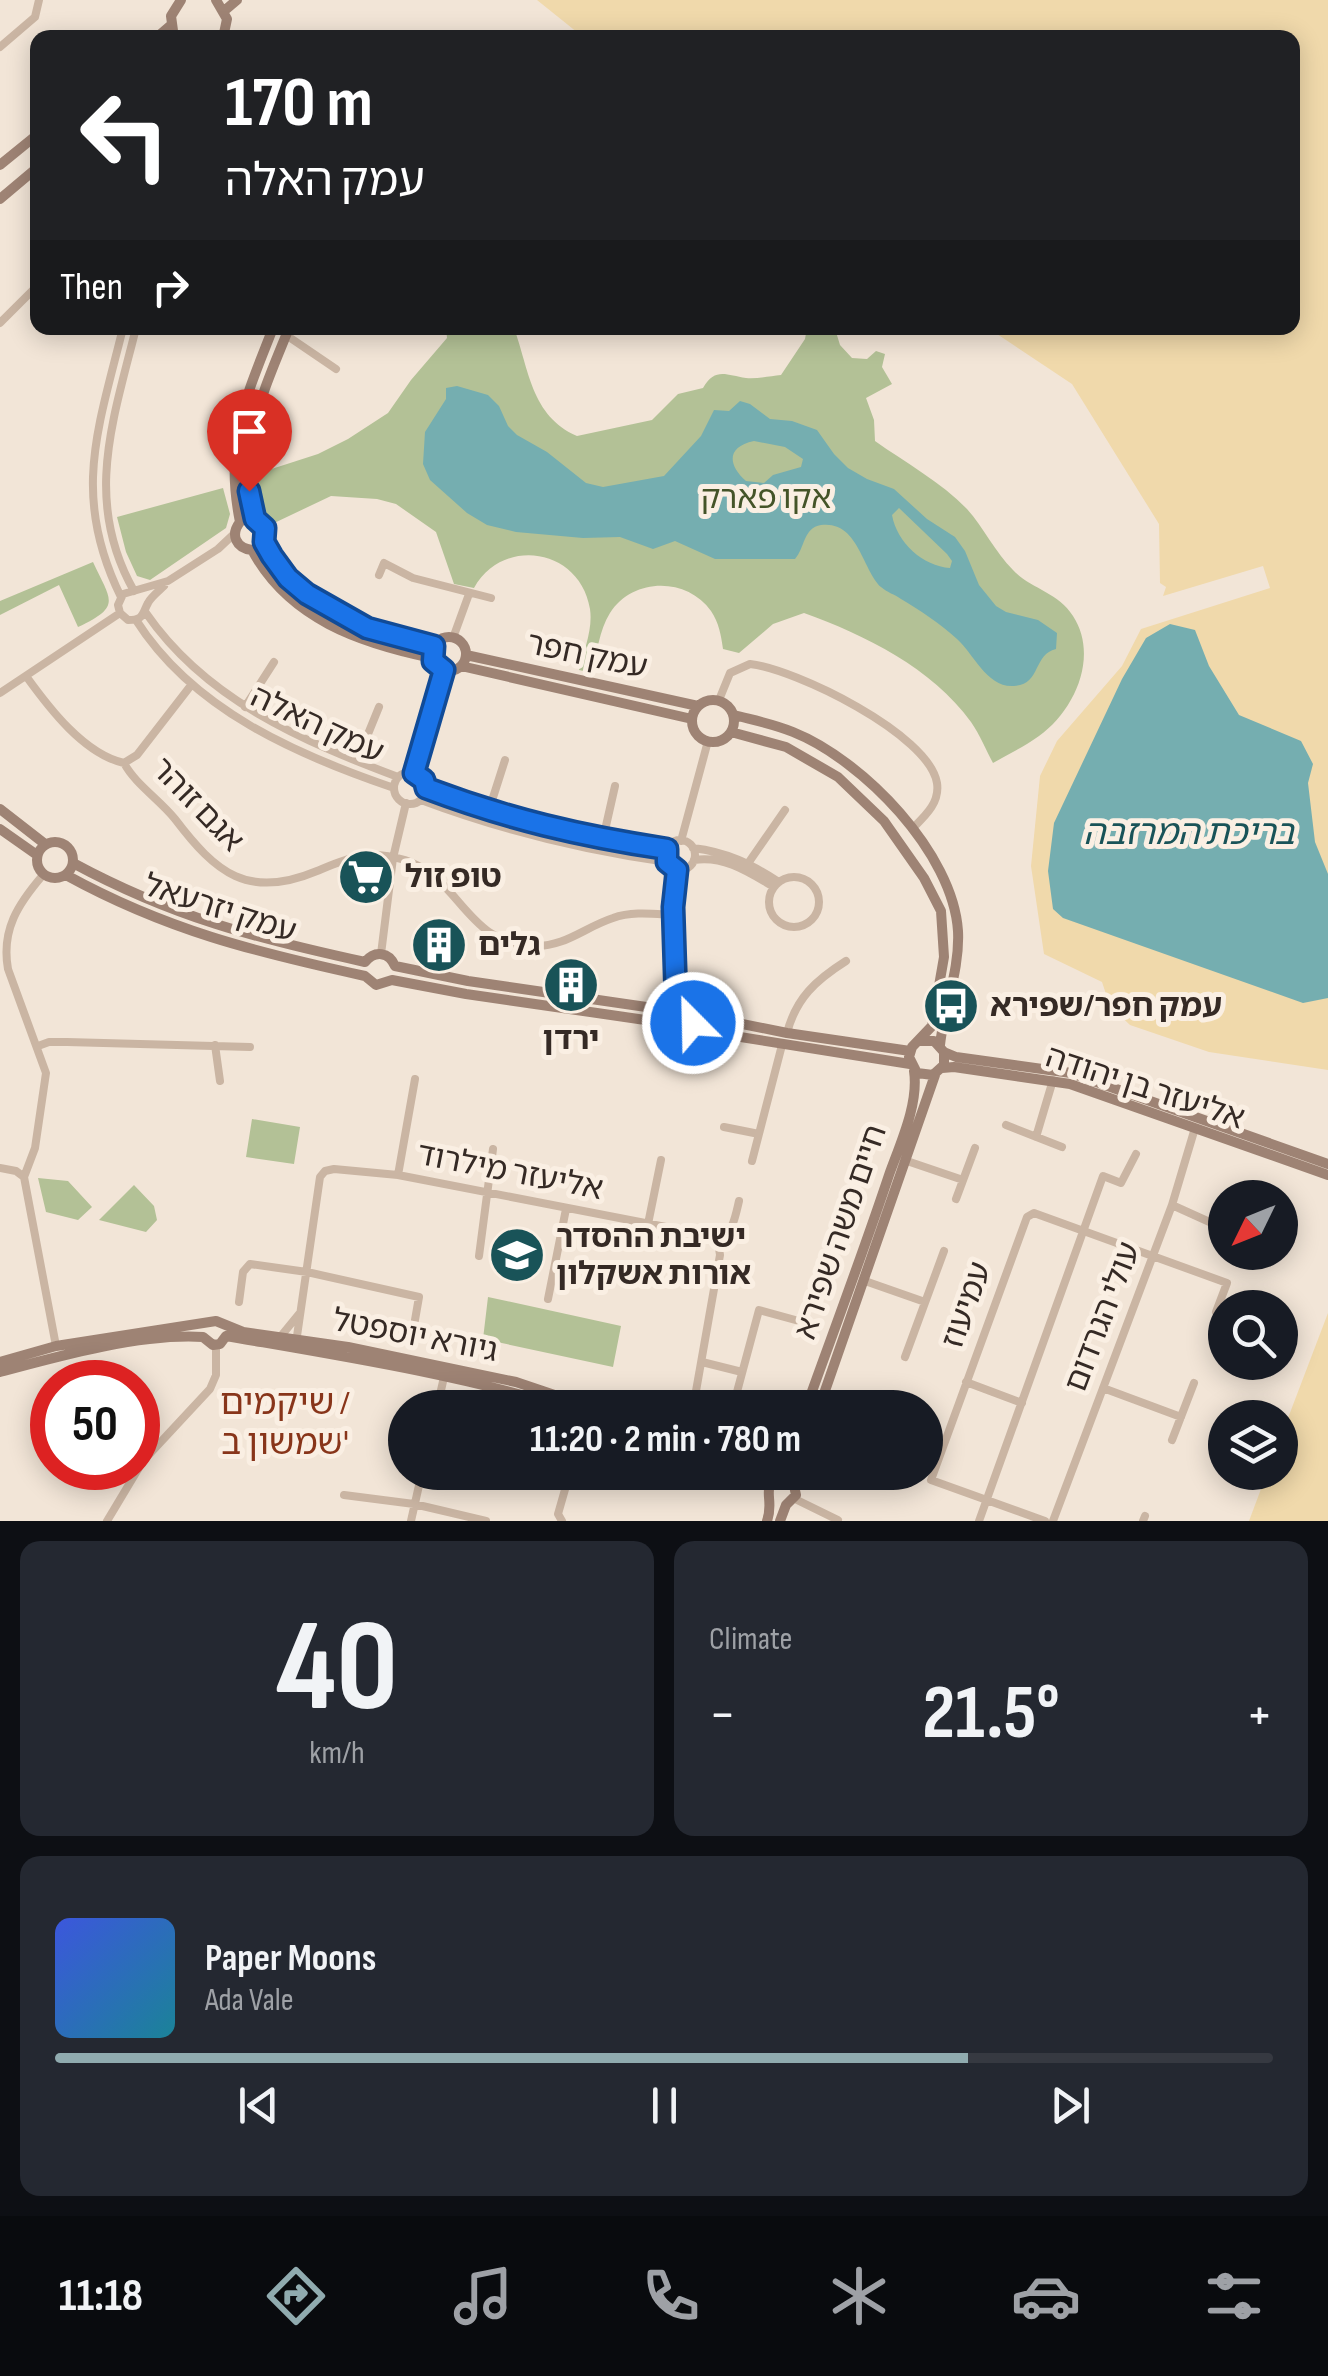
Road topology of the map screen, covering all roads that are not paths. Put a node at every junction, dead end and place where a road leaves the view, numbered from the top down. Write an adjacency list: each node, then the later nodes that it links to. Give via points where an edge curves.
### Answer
1 (38, 0): 8 (street, via 35,17)
2 (216, 0): 5 (street)
3 (238, 0): 5 (street)
4 (174, 3): 6 (street)
5 (224, 11): 7 (street)
6 (172, 30)
7 (225, 30)
8 (0, 47)
9 (30, 141): 10 (street)
10 (0, 165)
11 (30, 175): 12 (street)
12 (0, 199)
13 (30, 293): 14 (street)
14 (0, 323)
15 (121, 335): 30 (street, via 92,474 100,551)
16 (134, 335): 28 (street, via 104,474 113,547)
17 (270, 335): 21 (street, via 234,442)
18 (285, 336): 19 (street); 20 (street, via 248,444)
19 (336, 369)
20 (255, 519): 21 (street); 22 (street, via 265,528)
21 (237, 527): 23 (street); 24 (street)
22 (264, 542): 25 (street); 36 (street, via 288,578 340,615)
23 (240, 546): 24 (street); 25 (street)
24 (218, 549): 27 (street)
25 (252, 550): 36 (street, via 278,588 334,628 362,641)
26 (378, 576): 29 (street, via 384,563)
27 (168, 581): 28 (street); 32 (street)
28 (136, 592): 30 (street); 32 (street)
29 (469, 594): 31 (street); 35 (street)
30 (120, 597): 33 (street)
31 (491, 598)
32 (146, 608): 34 (street); 45 (street, עמק האלה, via 178,653)
33 (120, 613): 34 (street); 40 (street)
34 (136, 620): 41 (street, עמק האלה)
35 (453, 638): 36 (street, via 440,640); 37 (street, via 461,642)
36 (433, 652): 39 (street)
37 (463, 660): 39 (street, via 453,671); 44 (street, עמק חפר); 48 (street, עמק חפר)
38 (274, 662): 45 (street)
39 (444, 670): 54 (street)
40 (26, 676): 42 (street); 53 (street, אגם זוהר, via 72,728 107,757)
41 (192, 684): 53 (street, via 137,755); 57 (street, עמק האלה, via 279,742)
42 (0, 693)
43 (719, 700): 44 (street); 47 (street); 65 (street, via 730,673 750,664 810,682 874,717 926,762 936,781 934,802)
44 (698, 706): 48 (street)
45 (245, 707): 52 (street, עמק האלה)
46 (379, 707): 52 (street)
47 (734, 715): 49 (street); 65 (street, via 792,731 831,752 865,777)
48 (692, 720): 50 (street)
49 (731, 732): 50 (street); 94 (street, via 786,747 838,777 884,821 924,878 941,910 944,957 932,1026)
50 (708, 741): 67 (street)
51 (506, 760): 62 (street)
52 (357, 761): 55 (street, עמק האלה)
53 (124, 762): 72 (street, אגם זוהר, via 206,858 232,876 280,883 364,853)
54 (414, 773): 55 (street); 58 (street)
55 (398, 777): 57 (street)
56 (616, 786): 66 (street)
57 (394, 788): 60 (street)
58 (426, 788): 59 (street); 62 (street)
59 (420, 800): 60 (street); 74 (street, via 521,835)
60 (406, 803): 72 (street)
61 (0, 810): 68 (street)
62 (489, 810): 66 (street)
63 (786, 810): 75 (street)
64 (0, 829): 71 (street)
65 (912, 830): 99 (street, via 955,908 957,955)
66 (602, 840): 70 (street)
67 (681, 840): 69 (street); 70 (street)
68 (46, 844): 71 (street); 76 (street, via 65,845)
69 (693, 848): 73 (street); 75 (street)
70 (667, 849): 74 (street)
71 (37, 855): 79 (street)
72 (393, 858): 81 (street, אגם זוהר, via 430,873 476,924 516,944 549,946 623,915); 82 (street)
73 (694, 860): 77 (street); 80 (street, via 743,868)
74 (667, 862): 77 (street)
75 (749, 862): 80 (street)
76 (73, 863): 78 (street); 84 (street, עמק יזרעאל, via 216,926)
77 (677, 870): 81 (street)
78 (66, 874): 79 (street); 86 (street, עמק יזרעאל, via 211,939)
79 (44, 875): 96 (street, via 10,921 5,953)
80 (777, 884): 80 (street, via 769,901 780,923 796,927 811,920 818,905 814,889 801,878)
81 (674, 915): 88 (street)
82 (380, 954): 84 (street); 85 (street)
83 (846, 961): 93 (street, via 812,985)
84 (365, 962): 86 (street)
85 (395, 966): 87 (street); 89 (street)
86 (365, 976): 87 (street, via 378,985)
87 (392, 980): 91 (street)
88 (676, 1000): 89 (street); 90 (street)
89 (660, 1009): 91 (street)
90 (693, 1014): 92 (street); 93 (street)
91 (659, 1022): 92 (street, via 672,1035)
92 (690, 1028): 97 (street)
93 (787, 1033): 100 (street)
94 (922, 1040): 99 (street); 100 (street)
95 (215, 1045): 96 (street); 98 (street); 105 (street)
96 (38, 1046): 122 (street, via 46,1073)
97 (782, 1046): 101 (street); 109 (street)
98 (250, 1047)
99 (942, 1049): 102 (street); 118 (street, אליעזר בן יהודה, via 956,1057 1071,1073)
100 (910, 1051): 101 (street)
101 (912, 1067): 102 (street, via 926,1076); 166 (street, חיים משה שפירא, via 911,1107)
102 (939, 1071): 104 (street, אליעזר בן יהודה, via 954,1067); 117 (street, חיים משה שפירא)
103 (415, 1079): 120 (street)
104 (1053, 1080): 108 (street, אליעזר בן יהודה); 110 (street)
105 (220, 1081)
106 (1006, 1126): 110 (street)
107 (724, 1127): 109 (street)
108 (1194, 1128): 121 (street, אליעזר בן יהודה); 127 (street, עולי הגרדום)
109 (759, 1134): 116 (street)
110 (1036, 1136): 111 (street)
111 (1062, 1147)
112 (975, 1148): 123 (street)
113 (493, 1149): 124 (street)
114 (1136, 1154): 131 (street, via 1121,1182 1103,1176)
115 (661, 1160): 130 (street)
116 (752, 1160)
117 (906, 1161): 123 (street); 137 (street, חיים משה שפירא)
118 (1328, 1164)
119 (0, 1168): 122 (street)
120 (398, 1175): 124 (street, אליעזר מילרוד); 136 (street, אליעזר מילרוד, via 325,1170)
121 (1328, 1175)
122 (24, 1176): 151 (street)
123 (963, 1180): 125 (street)
124 (488, 1193): 128 (street, אליעזר מילרוד); 134 (street)
125 (956, 1199)
126 (739, 1201): 132 (street, via 734,1222)
127 (1172, 1206): 129 (street); 135 (street, עולי הגרדום)
128 (566, 1209): 130 (street, אליעזר מילרוד); 139 (street)
129 (1208, 1222)
130 (648, 1224): 132 (street, אליעזר מילרוד)
131 (1084, 1232): 135 (street, עמיעוז); 158 (street, עמיעוז, via 1034,1213 1022,1222); 168 (street)
132 (718, 1242): 154 (street)
133 (944, 1251): 141 (street)
134 (478, 1256)
135 (1152, 1258): 138 (street, עמיעוז, via 1228,1283); 160 (street, עולי הגרדום)
136 (306, 1272): 140 (street, via 250,1264 242,1272); 142 (street, אליעזר מילרוד); 143 (street, via 419,1297)
137 (865, 1282): 141 (street); 167 (street, חיים משה שפירא)
138 (1225, 1290)
139 (548, 1300)
140 (240, 1302)
141 (926, 1302): 152 (street)
142 (301, 1310): 147 (street); 149 (street, אליעזר מילרוד)
143 (415, 1320)
144 (799, 1321): 156 (street, via 759,1310)
145 (206, 1324): 146 (street, via 216,1321); 148 (street); 151 (street)
146 (226, 1332): 147 (street, גיורא יוספטל); 149 (street, גיורא יוספטל); 150 (street)
147 (281, 1336): 149 (street, גיורא יוספטל)
148 (203, 1337): 150 (street); 155 (street, via 99,1348)
149 (296, 1343): 157 (street, גיורא יוספטל); 163 (street, גיורא יוספטל)
150 (216, 1345): 181 (street, via 210,1389 143,1461)
151 (56, 1346): 153 (street)
152 (906, 1358)
153 (0, 1362)
154 (702, 1362): 156 (street); 164 (street)
155 (0, 1372)
156 (742, 1372): 165 (street)
157 (444, 1377): 161 (street); 162 (street, גיורא יוספטל)
158 (966, 1382): 168 (street); 176 (street, עמיעוז, via 931,1480)
159 (1194, 1383): 169 (street)
160 (1103, 1388): 169 (street); 189 (street, עולי הגרדום)
161 (441, 1390)
162 (496, 1390)
163 (540, 1390)
164 (697, 1390)
165 (737, 1390)
166 (812, 1390)
167 (825, 1390)
168 (1022, 1403): 176 (street)
169 (1181, 1416): 170 (street)
170 (1172, 1440)
171 (418, 1490): 179 (street)
172 (565, 1490): 184 (street)
173 (771, 1490): 177 (street)
174 (795, 1490): 178 (street)
175 (344, 1495): 179 (street)
176 (986, 1500): 187 (street); 188 (street, עמיעוז)
177 (772, 1502): 178 (street); 185 (street)
178 (790, 1502): 180 (street); 186 (street)
179 (414, 1504): 182 (street); 183 (street)
180 (838, 1520)
181 (107, 1521)
182 (411, 1521)
183 (486, 1521)
184 (562, 1521)
185 (767, 1521)
186 (780, 1521)
187 (978, 1521)
188 (1045, 1521)
189 (1053, 1521)

